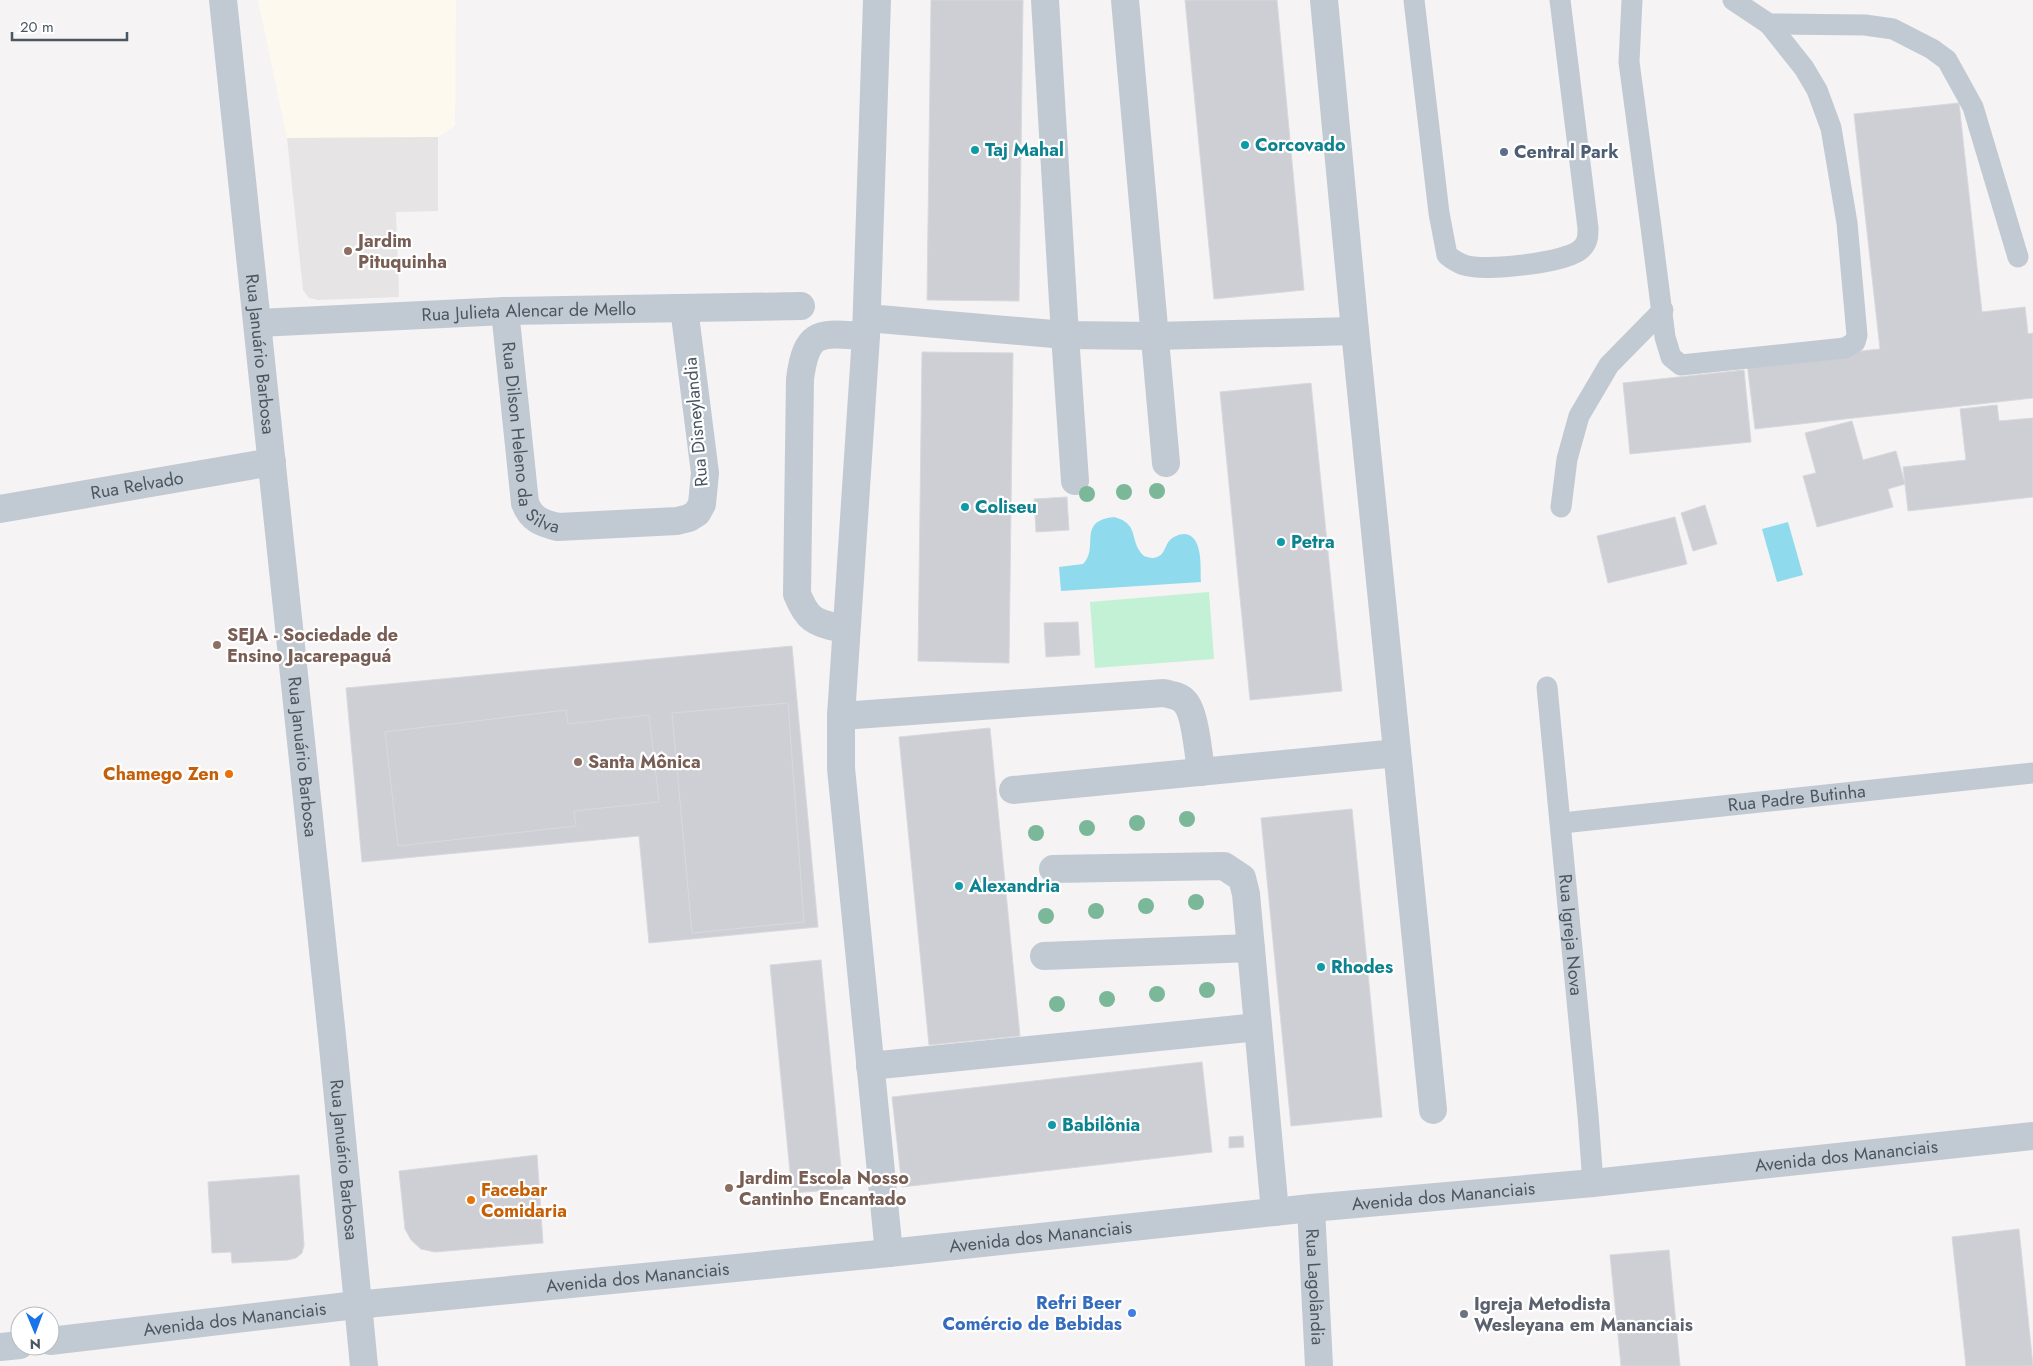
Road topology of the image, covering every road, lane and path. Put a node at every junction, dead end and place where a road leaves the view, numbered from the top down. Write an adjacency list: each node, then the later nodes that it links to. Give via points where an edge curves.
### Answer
1 (223, 0): 16 (street, Rua Januário Barbosa)
2 (876, 0): 17 (street)
3 (1045, 0): 19 (street)
4 (1126, 0): 20 (street)
5 (1324, 0): 18 (street)
6 (1414, 0): 7 (lane, via 1439,212 1448,255 1464,266 1482,268 1556,261 1582,249 1588,239)
7 (1560, 0)
8 (1632, 0): 14 (lane, via 1630,62)
9 (1732, 0): 10 (lane)
10 (1770, 24): 11 (lane, via 1865,25 1893,29 1947,60 1973,107); 14 (lane, via 1804,68 1831,128 1847,222 1855,342 1845,348 1681,365 1670,356)
11 (2018, 257)
12 (801, 306): 13 (street, Rua Julieta Alencar de Mello)
13 (684, 308): 15 (street, Rua Julieta Alencar de Mello); 26 (street, Rua Disneylandia, via 705,473 698,513)
14 (1663, 310): 24 (lane, via 1610,365 1579,416 1567,459)
15 (505, 311): 16 (street, Rua Julieta Alencar de Mello); 26 (street, Rua Dilson Heleno da Silva, via 525,503 529,514 540,522 558,526)
16 (258, 323): 21 (street, Rua Januário Barbosa)
17 (866, 327): 19 (street); 27 (street); 27 (street, via 814,338 803,356 800,379 797,594 803,609 815,621)
18 (1355, 331): 20 (street); 30 (street)
19 (1065, 335): 20 (street); 23 (street)
20 (1155, 336): 22 (street)
21 (272, 462): 25 (street, Rua Relvado); 46 (street, Rua Januário Barbosa, via 332,1036)
22 (1166, 462)
23 (1075, 481)
24 (1561, 507)
25 (0, 508)
26 (677, 521)
27 (846, 630): 29 (street)
28 (1547, 687): 34 (lane, Rua Igreja Nova)
29 (840, 716): 31 (street, via 1164,692 1188,704); 39 (street, via 841,768)
30 (1397, 753): 31 (street); 40 (street)
31 (1201, 772): 33 (street)
32 (2033, 774): 34 (lane, Rua Padre Butinha)
33 (1013, 790)
34 (1562, 823): 42 (lane, Rua Igreja Nova)
35 (1053, 869): 36 (street, via 1224,866 1242,878)
36 (1251, 948): 37 (street); 38 (street)
37 (1044, 956)
38 (1258, 1027): 39 (street); 44 (street)
39 (870, 1066): 45 (street)
40 (1433, 1110)
41 (2033, 1136): 42 (street, Avenida dos Mananciais)
42 (1592, 1182): 43 (street, Avenida dos Mananciais)
43 (1311, 1208): 44 (street, Avenida dos Mananciais); 49 (street, Rua Lagolândia)
44 (1275, 1212): 45 (street, Avenida dos Mananciais)
45 (889, 1253): 46 (street, Avenida dos Mananciais)
46 (356, 1305): 47 (street, Avenida dos Mananciais); 48 (street, Rua Januário Barbosa)
47 (60, 1340)
48 (364, 1366)
49 (1319, 1366)

